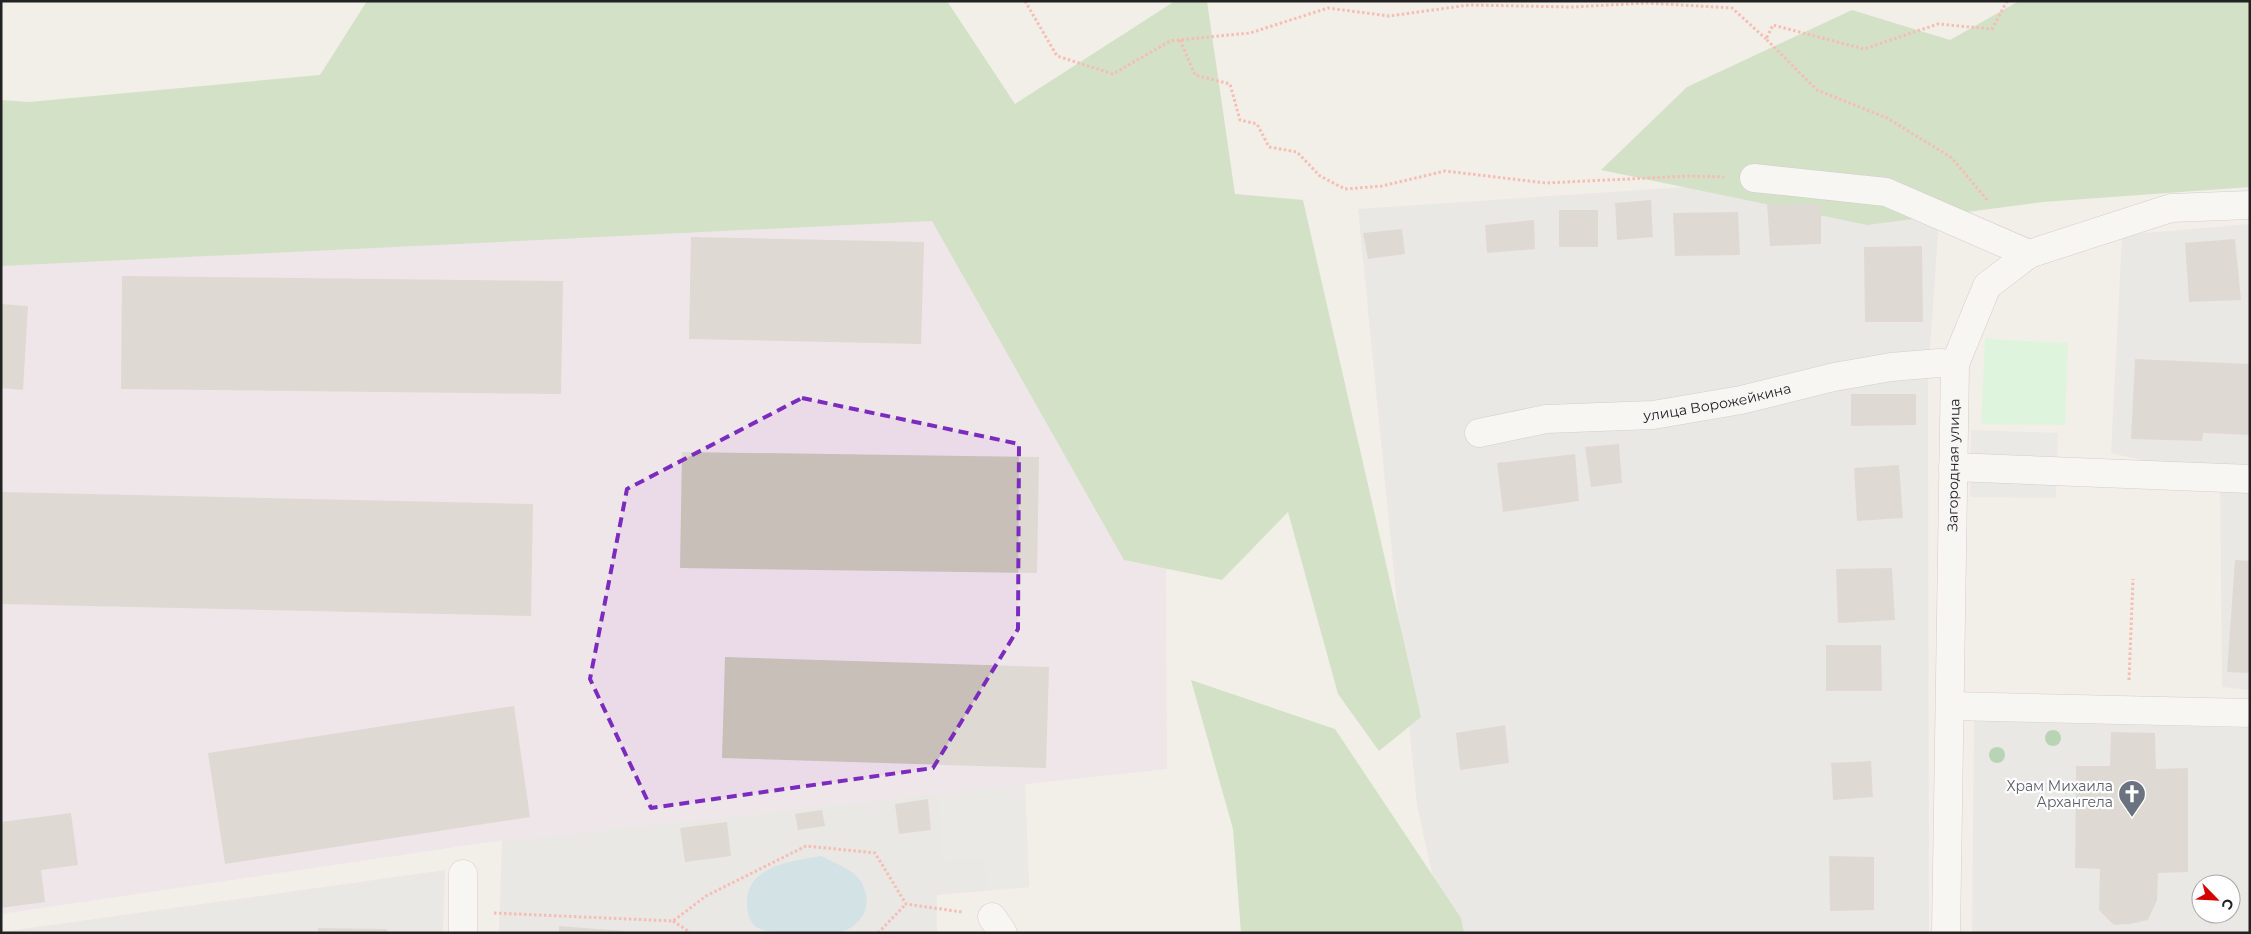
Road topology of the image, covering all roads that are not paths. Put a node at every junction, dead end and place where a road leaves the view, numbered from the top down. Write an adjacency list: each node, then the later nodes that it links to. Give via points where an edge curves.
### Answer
1 (1754, 178): 3 (street, via 1886,192)
2 (2250, 205): 3 (street, Загородная улица, via 2171,208)
3 (2029, 254): 4 (street, Загородная улица, via 1987,286)
4 (1955, 364): 5 (street, улица Ворожейкина, via 1891,368 1834,377 1741,400 1653,414 1546,418); 6 (street, Загородная улица)
5 (1479, 433)
6 (1953, 467): 7 (street); 8 (street, Загородная улица)
7 (2250, 479)
8 (1950, 706): 9 (street); 12 (street, Загородная улица)
9 (2250, 713)
10 (463, 874): 11 (street)
11 (463, 922)
12 (1946, 933)

